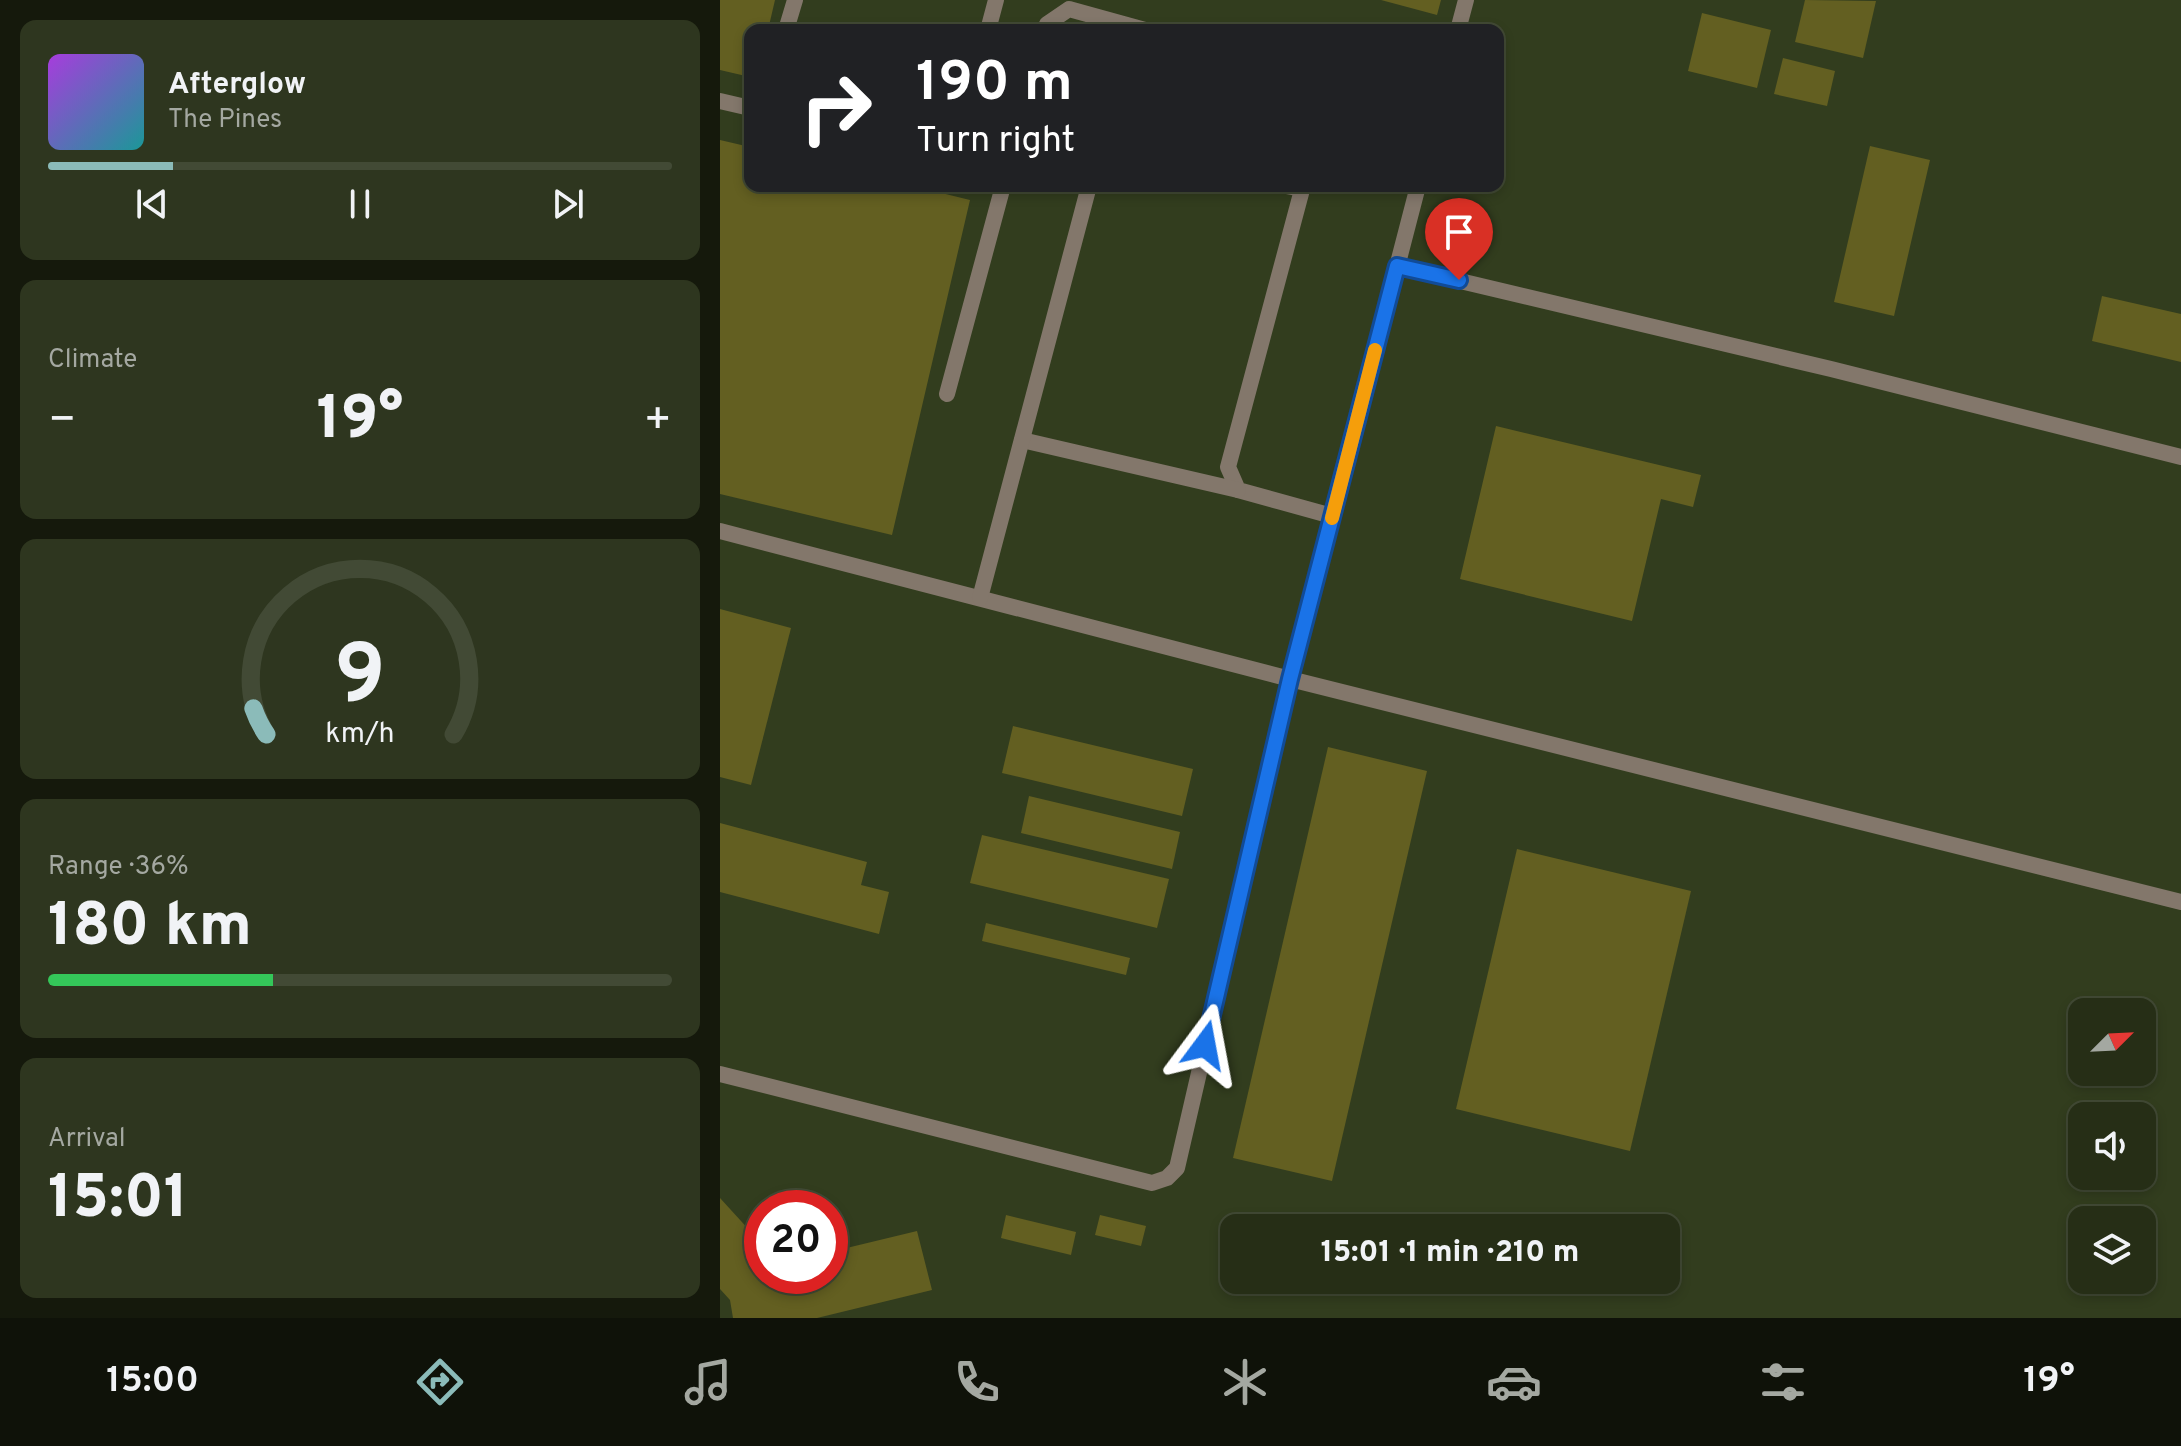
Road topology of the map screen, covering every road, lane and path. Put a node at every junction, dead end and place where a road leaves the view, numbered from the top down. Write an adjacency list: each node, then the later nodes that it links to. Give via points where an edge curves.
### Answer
1 (795, 0): 4 (lane)
2 (996, 0): 5 (lane)
3 (1466, 0): 8 (lane)
4 (788, 24)
5 (990, 24)
6 (1047, 24): 7 (lane, via 1069,9)
7 (1123, 24)
8 (1460, 24)
9 (720, 101): 10 (lane)
10 (744, 107)
11 (1001, 192): 16 (lane)
12 (1087, 192): 17 (lane)
13 (1296, 192): 19 (lane, via 1228,467)
14 (1416, 192): 15 (lane)
15 (1397, 266): 18 (lane); 20 (lane)
16 (947, 394)
17 (1022, 440): 19 (lane); 22 (lane)
18 (2181, 457)
19 (1238, 490): 20 (lane)
20 (1332, 516): 23 (lane)
21 (720, 531): 22 (lane)
22 (980, 598): 23 (lane)
23 (1290, 679): 24 (lane); 25 (lane, via 1177,1168 1167,1178 1152,1183)
24 (2181, 902)
25 (720, 1074)

